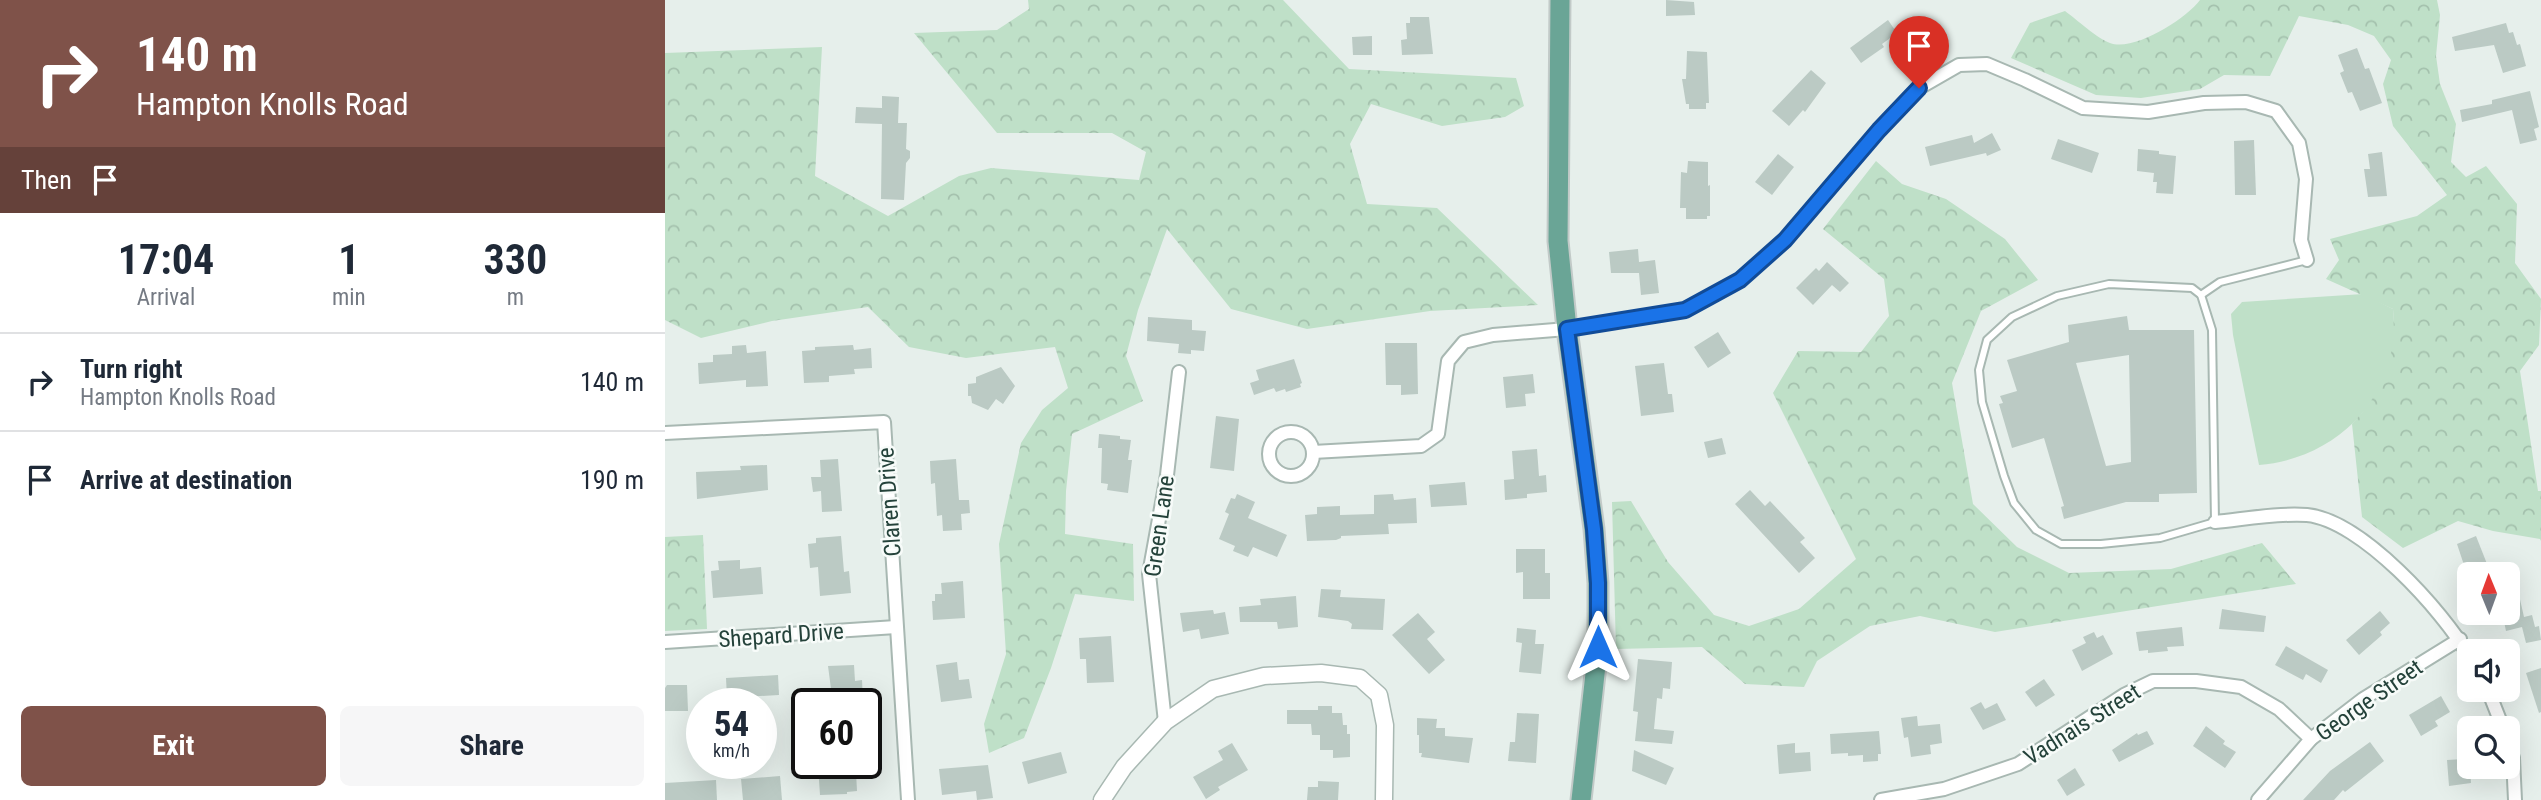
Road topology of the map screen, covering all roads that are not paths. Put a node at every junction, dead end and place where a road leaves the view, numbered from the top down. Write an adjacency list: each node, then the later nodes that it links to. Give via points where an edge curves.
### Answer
1 (1560, 0): 4 (main road, via 1558,241)
2 (2307, 260): 3 (lane, via 2220,282); 4 (street, via 2301,240 2306,180 2299,142 2276,111 2246,102 2148,112 2083,108 1987,64 1959,65 1919,88 1785,240 1740,280 1685,310)
3 (2201, 296): 8 (lane, via 2212,330); 8 (lane, via 2192,288 2109,284 2057,296 2012,317 1987,340 1979,370 1982,402 2004,476 2014,503 2036,530 2061,544 2101,544 2160,538)
4 (1567, 329): 7 (street, via 1504,333 1464,342 1448,361 1438,435 1421,446); 19 (main road, via 1598,583 1598,647)
5 (1179, 372): 13 (street, Green Lane, via 1149,574)
6 (665, 433): 9 (street, Claren Drive, via 884,422)
7 (1313, 452)
8 (2215, 522): 10 (street, via 2308,515 2336,524 2374,548)
9 (896, 626): 12 (street, Shepard Drive); 16 (street, Claren Drive)
10 (2460, 639)
11 (2457, 641): 14 (street, George Street, via 2363,699)
12 (665, 642)
13 (1165, 722): 17 (street, via 1124,767); 18 (street, via 1213,689 1264,676 1321,673 1360,678 1378,695 1385,725)
14 (2311, 739): 20 (street, Vadnais Street, via 2279,709 2241,687 2153,681 2018,764 1944,789); 21 (street, George Street)
15 (2514, 779): 22 (street)
16 (908, 800)
17 (1102, 800)
18 (1384, 800)
19 (1581, 800)
20 (1881, 800)
21 (2258, 800)
22 (2515, 800)

